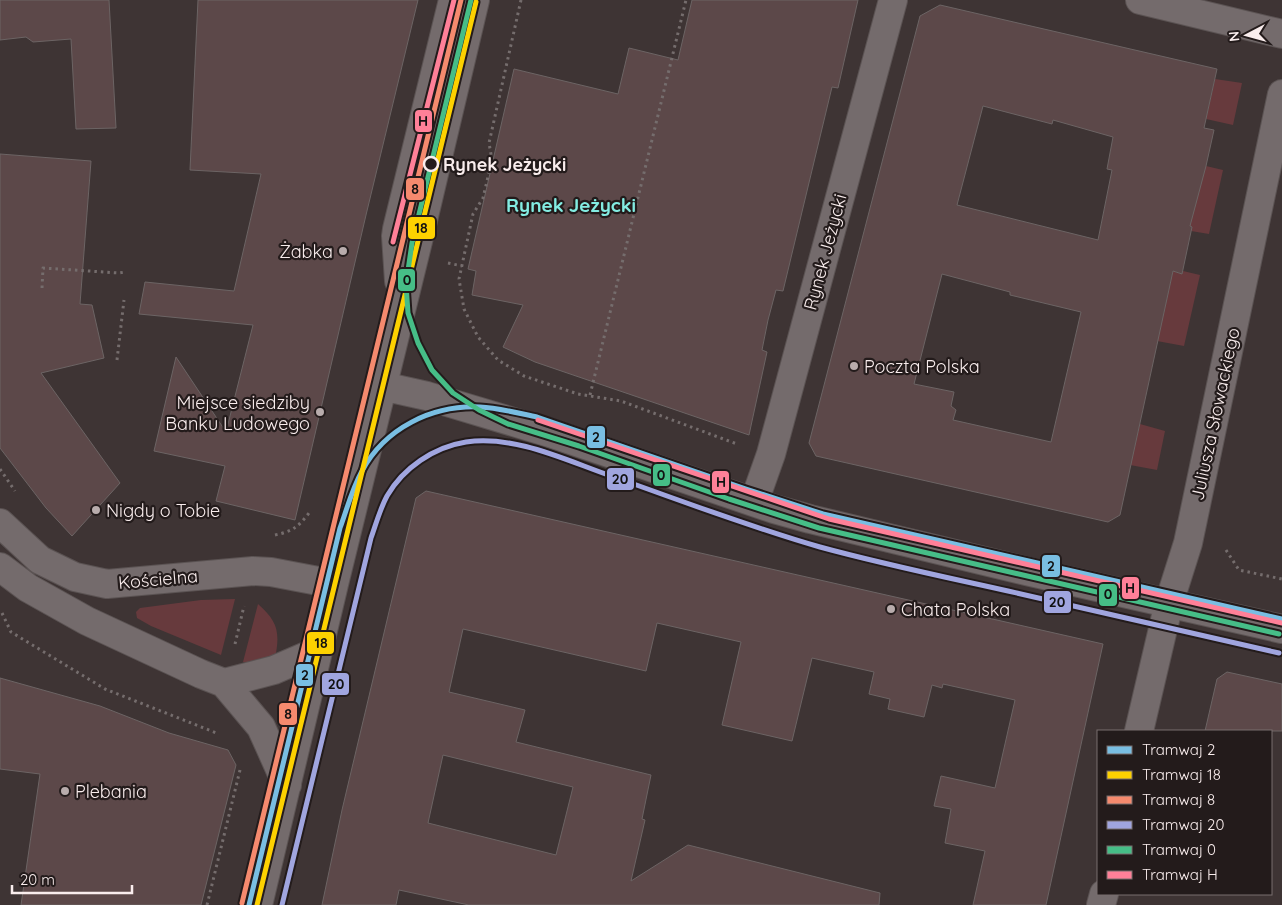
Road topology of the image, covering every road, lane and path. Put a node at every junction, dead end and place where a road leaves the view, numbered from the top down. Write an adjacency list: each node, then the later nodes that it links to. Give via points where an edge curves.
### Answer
1 (453, 0): 15 (street, via 396,236)
2 (469, 0): 15 (street, via 408,246)
3 (475, 0): 15 (street)
4 (521, 0): 11 (path, via 489,143 492,160 483,198 473,214)
5 (686, 0): 20 (path)
6 (893, 0): 24 (street, Rynek Jeżycki, via 771,454)
7 (1140, 0): 8 (street)
8 (1282, 34)
9 (1282, 94): 33 (street, Juliusza Słowackiego, via 1188,543)
10 (447, 263): 11 (path)
11 (462, 266): 18 (path, via 459,279 464,309 478,337 498,360 524,376)
12 (125, 272): 13 (path, via 43,268)
13 (42, 288)
14 (124, 300): 16 (path)
15 (401, 307): 17 (street)
16 (117, 360)
17 (382, 386): 24 (street, via 550,433); 31 (street)
18 (564, 389): 19 (path); 20 (path)
19 (562, 395)
20 (590, 396): 21 (path, via 621,401)
21 (740, 445)
22 (0, 469): 23 (path)
23 (18, 495)
24 (754, 502): 33 (street, via 810,519)
25 (309, 513): 27 (path, via 298,527)
26 (0, 524): 31 (street, Kościelna, via 40,560 75,577 107,584 271,572)
27 (268, 537)
28 (1226, 550): 30 (path, via 1239,570)
29 (0, 567): 38 (street, via 28,588 86,621)
30 (1282, 580)
31 (334, 584): 37 (street)
32 (246, 600): 36 (path)
33 (1169, 603): 35 (street); 39 (street, Juliusza Słowackiego)
34 (0, 609): 40 (path, via 11,632 105,689)
35 (1282, 629)
36 (233, 650)
37 (318, 651): 38 (street, via 274,670); 42 (street)
38 (224, 683): 42 (street, via 261,727)
39 (1140, 730)
40 (227, 737)
41 (241, 766): 43 (path)
42 (287, 785): 44 (street)
43 (207, 905)
44 (258, 905)

